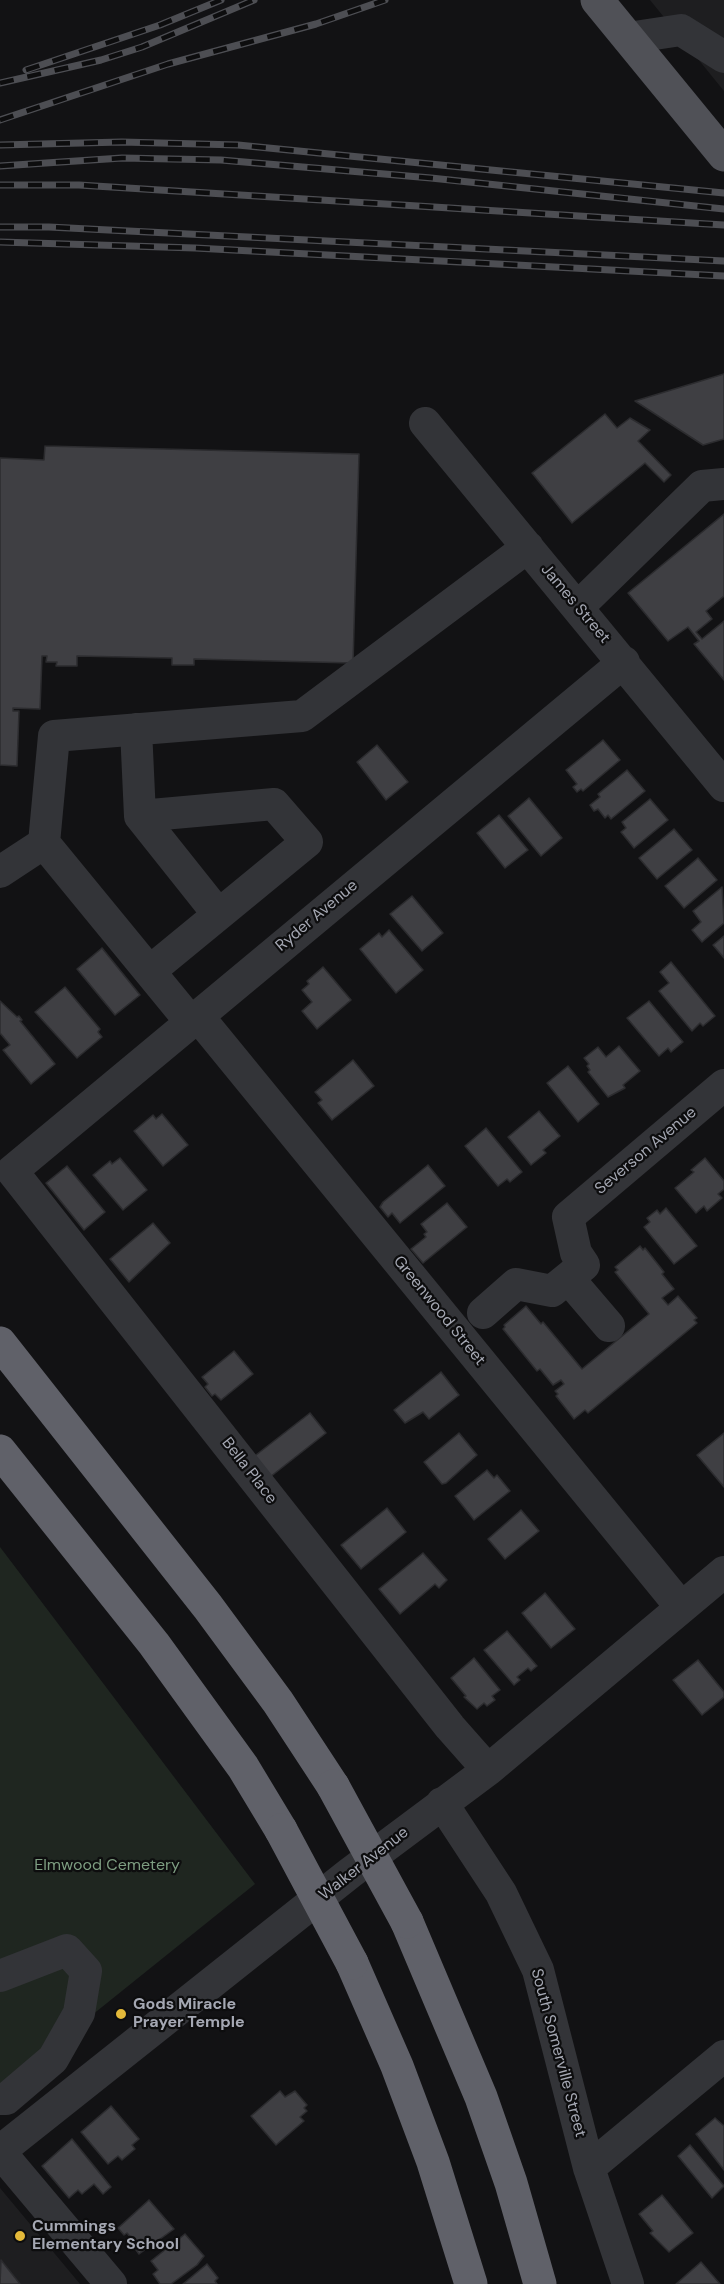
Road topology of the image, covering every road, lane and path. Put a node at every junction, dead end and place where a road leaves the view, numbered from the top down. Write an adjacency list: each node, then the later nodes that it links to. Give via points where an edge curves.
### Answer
1 (597, 0): 2 (main road)
2 (628, 38): 3 (street, via 681,30); 4 (main road)
3 (724, 57)
4 (724, 155)
5 (425, 423): 7 (street, James Street)
6 (724, 484): 8 (street, via 702,486)
7 (528, 547): 8 (street, James Street); 10 (street, via 302,716)
8 (578, 607): 9 (street, James Street)
9 (624, 663): 11 (street, James Street); 17 (street, Ryder Avenue)
10 (135, 729): 12 (street); 13 (street, via 54,736)
11 (724, 786)
12 (140, 816): 15 (street); 15 (street, via 274,804 307,842)
13 (44, 843): 14 (street); 16 (street, Greenwood Street)
14 (0, 872)
15 (218, 914): 16 (street)
16 (150, 970): 17 (street, Greenwood Street)
17 (193, 1018): 19 (street, Ryder Avenue); 26 (street, Greenwood Street)
18 (724, 1085): 20 (street, Severson Avenue, via 568,1217 576,1253 584,1264)
19 (12, 1171): 27 (street, Bella Place)
20 (568, 1278): 21 (street, via 552,1291 516,1284); 22 (street)
21 (483, 1313)
22 (609, 1326)
23 (0, 1343): 36 (highway, bridge, via 208,1607 278,1702 333,1786 407,1922 481,2097 512,2183)
24 (0, 1451): 35 (highway, bridge, via 166,1661 243,1767 281,1830 352,1963 417,2118)
25 (724, 1572): 26 (street, Walker Avenue)
26 (681, 1607): 27 (street, Walker Avenue)
27 (488, 1770): 28 (street, Walker Avenue)
28 (442, 1803): 32 (street, Walker Avenue); 33 (street, South Somerville Street, via 501,1893 538,1970)
29 (0, 1976): 31 (street, via 67,1950 86,1971 80,2013 53,2059 6,2099)
30 (724, 2056): 33 (street)
31 (0, 2099)
32 (0, 2152): 34 (street)
33 (589, 2168): 37 (street, South Somerville Street)
34 (111, 2284)
35 (471, 2284)
36 (540, 2284)
37 (628, 2284)

